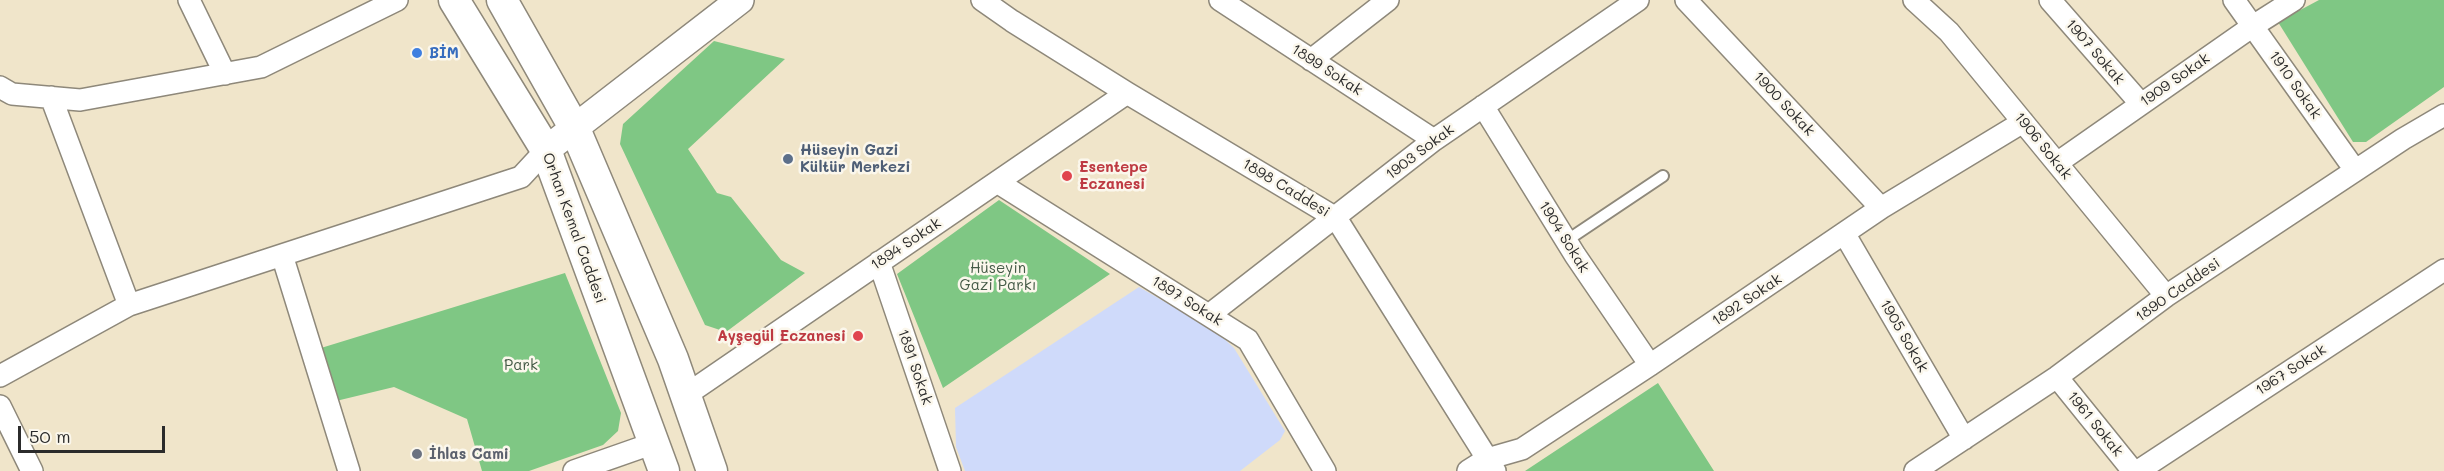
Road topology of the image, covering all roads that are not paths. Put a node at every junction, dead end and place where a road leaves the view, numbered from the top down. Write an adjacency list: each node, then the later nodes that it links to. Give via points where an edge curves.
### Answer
1 (189, 0): 17 (street)
2 (396, 0): 17 (street, via 261,68)
3 (454, 0): 27 (main road, Orhan Kemal Caddesi)
4 (502, 0): 25 (main road)
5 (740, 0): 25 (street)
6 (982, 0): 19 (street, 1898 Caddesi)
7 (1220, 0): 16 (street, 1899 Sokak)
8 (1388, 0): 16 (street)
9 (1638, 0): 22 (street, 1903 Sokak)
10 (1686, 0): 32 (street, 1900 Sokak)
11 (1914, 0): 24 (street, 1906 Sokak, via 1949,32)
12 (2050, 0): 21 (street, 1907 Sokak)
13 (2234, 0): 15 (street, 1910 Sokak)
14 (2294, 0): 15 (street, 1909 Sokak)
15 (2253, 26): 21 (street, 1909 Sokak); 29 (street, 1910 Sokak)
16 (1311, 60): 26 (street, 1899 Sokak)
17 (225, 74): 20 (street, via 80,100)
18 (0, 87): 20 (street, via 12,94)
19 (1127, 93): 31 (street, 1894 Sokak); 33 (street, 1898 Caddesi)
20 (51, 97): 40 (street)
21 (2141, 104): 28 (street, 1909 Sokak)
22 (1483, 106): 26 (street, 1903 Sokak); 35 (street, 1904 Sokak)
23 (2444, 115): 29 (street, 1890 Caddesi)
24 (2023, 122): 28 (street, 1906 Sokak); 32 (street, 1892 Sokak)
25 (574, 129): 27 (street); 45 (main road)
26 (1434, 140): 33 (street, 1903 Sokak)
27 (546, 150): 36 (street, via 521,177); 48 (main road, Orhan Kemal Caddesi)
28 (2057, 163): 39 (street, 1906 Sokak)
29 (2355, 170): 39 (street, 1890 Caddesi)
30 (1663, 176): 35 (lane)
31 (997, 182): 37 (street, 1894 Sokak); 41 (street, 1897 Sokak)
32 (1881, 208): 34 (street, 1892 Sokak)
33 (1336, 218): 41 (street, 1903 Sokak); 49 (street, 1898 Caddesi)
34 (1844, 233): 42 (street, 1892 Sokak); 47 (street, 1905 Sokak)
35 (1566, 241): 42 (street, 1904 Sokak)
36 (282, 255): 40 (street); 51 (street)
37 (879, 262): 45 (street, 1894 Sokak); 55 (street, 1891 Sokak)
38 (2444, 270): 60 (street, 1967 Sokak)
39 (2166, 296): 44 (street, 1890 Caddesi)
40 (129, 305): 43 (street)
41 (1209, 315): 56 (street, 1897 Sokak, via 1248,340)
42 (1650, 365): 49 (street, 1892 Sokak)
43 (0, 376)
44 (2057, 377): 47 (street, 1890 Caddesi); 59 (street, 1961 Sokak)
45 (686, 395): 54 (main road)
46 (0, 406): 50 (street)
47 (1964, 439): 58 (street, 1890 Caddesi)
48 (654, 443): 52 (street); 53 (main road, Orhan Kemal Caddesi)
49 (1491, 465): 57 (street, 1892 Sokak)
50 (32, 471)
51 (349, 471)
52 (574, 471)
53 (664, 471)
54 (712, 471)
55 (950, 471)
56 (1325, 471)
57 (1468, 471)
58 (1915, 471)
59 (2133, 471)
60 (2138, 471)

